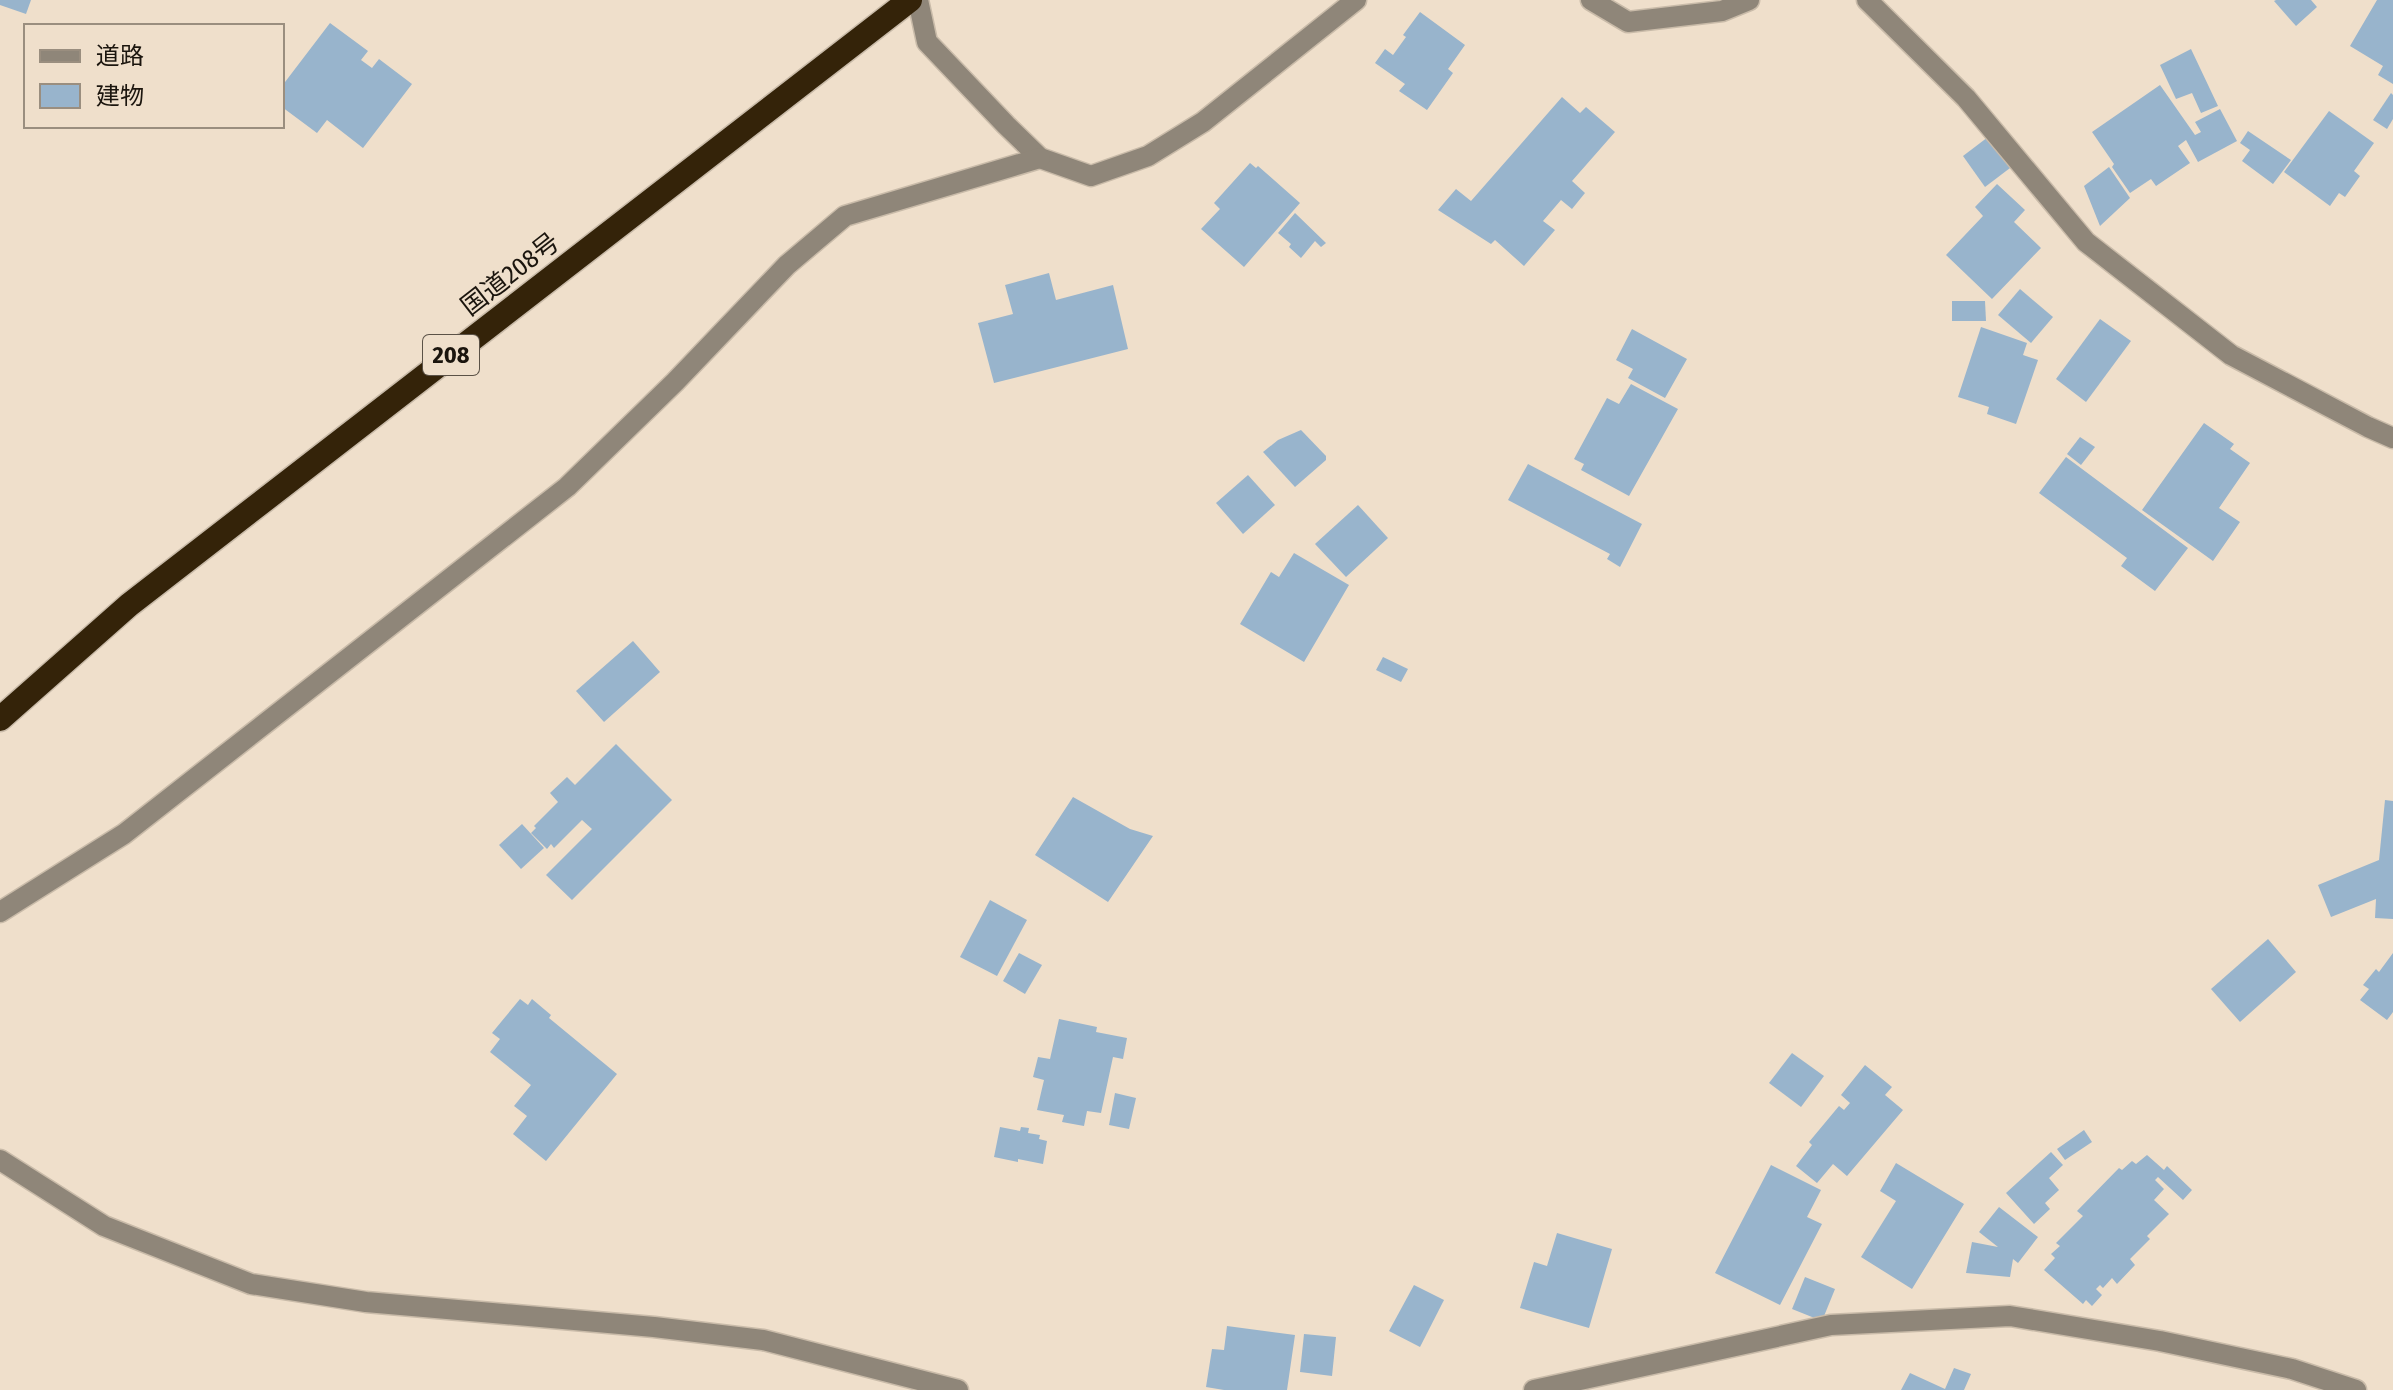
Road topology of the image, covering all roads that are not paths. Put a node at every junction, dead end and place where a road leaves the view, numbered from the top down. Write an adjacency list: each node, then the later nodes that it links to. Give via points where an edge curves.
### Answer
1 (910, 0): 9 (highway, 国道208号 / 208, via 129,605)
2 (918, 0): 7 (street, via 927,42)
3 (1356, 0): 7 (street, via 1203,122 1148,156 1091,176)
4 (1591, 0): 5 (street, via 1628,22 1722,11)
5 (1749, 0)
6 (1867, 0): 8 (street, via 1966,98 2086,242 2231,355)
7 (1040, 158): 10 (street, via 845,216 787,265 567,487 124,834)
8 (2393, 438)
9 (0, 719)
10 (0, 912)
11 (0, 1160): 12 (street, via 104,1226 251,1284 366,1302 763,1340)
12 (958, 1390)
13 (1534, 1390): 14 (street, via 1831,1325 2010,1316 2292,1369)
14 (2356, 1390)

